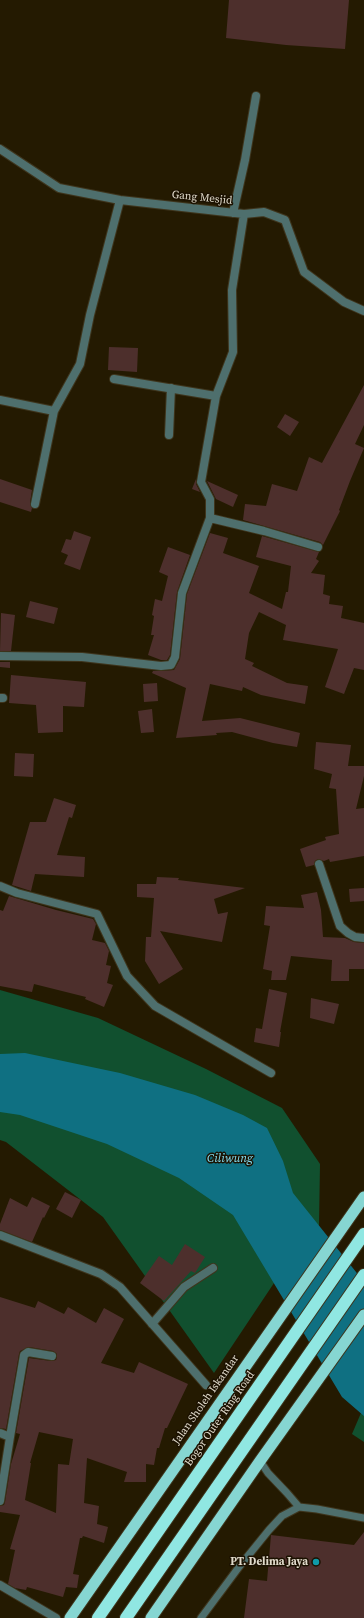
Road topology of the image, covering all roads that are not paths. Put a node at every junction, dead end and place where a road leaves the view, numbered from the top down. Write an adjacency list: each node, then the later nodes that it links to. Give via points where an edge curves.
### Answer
1 (256, 96): 4 (street)
2 (0, 149): 3 (street, Gang Mesjid, via 59,188)
3 (120, 200): 4 (street, Gang Mesjid); 11 (street, via 80,364)
4 (233, 212): 5 (street, Gang Mesjid)
5 (244, 214): 6 (street, Gang Mesjid, via 264,212 285,220 304,272 344,302); 9 (street, via 232,290 233,352)
6 (364, 311)
7 (114, 379): 8 (street)
8 (171, 388): 9 (street); 12 (street)
9 (216, 396): 14 (street, via 201,482 210,499)
10 (0, 400): 11 (street)
11 (54, 411): 13 (street)
12 (168, 435)
13 (35, 504)
14 (210, 518): 15 (street); 16 (street, via 182,593 175,657 171,665 82,657)
15 (318, 547)
16 (0, 656)
17 (319, 864): 19 (street, via 340,926 355,937)
18 (0, 886): 20 (street, via 17,893 97,914 127,976 155,1006)
19 (364, 938)
20 (271, 1073)
21 (364, 1197): 38 (highway, Jalan Sholeh Iskandar)
22 (364, 1234): 39 (highway, Bogor Outer Ring Road)
23 (0, 1235): 27 (street, via 101,1274 120,1287)
24 (213, 1268): 27 (street, via 184,1287)
25 (364, 1275): 40 (highway)
26 (364, 1315): 32 (highway)
27 (152, 1324): 29 (street)
28 (52, 1356): 31 (street, via 28,1352 24,1354)
29 (206, 1385)
30 (0, 1433): 31 (street)
31 (10, 1437): 33 (street)
32 (260, 1461): 34 (lane); 41 (highway)
33 (0, 1501)
34 (299, 1507): 35 (lane); 42 (lane, via 282,1516 269,1530)
35 (364, 1518)
36 (0, 1585): 37 (street)
37 (56, 1618)
38 (70, 1618)
39 (98, 1618)
40 (126, 1618)
41 (151, 1618)
42 (201, 1618)

